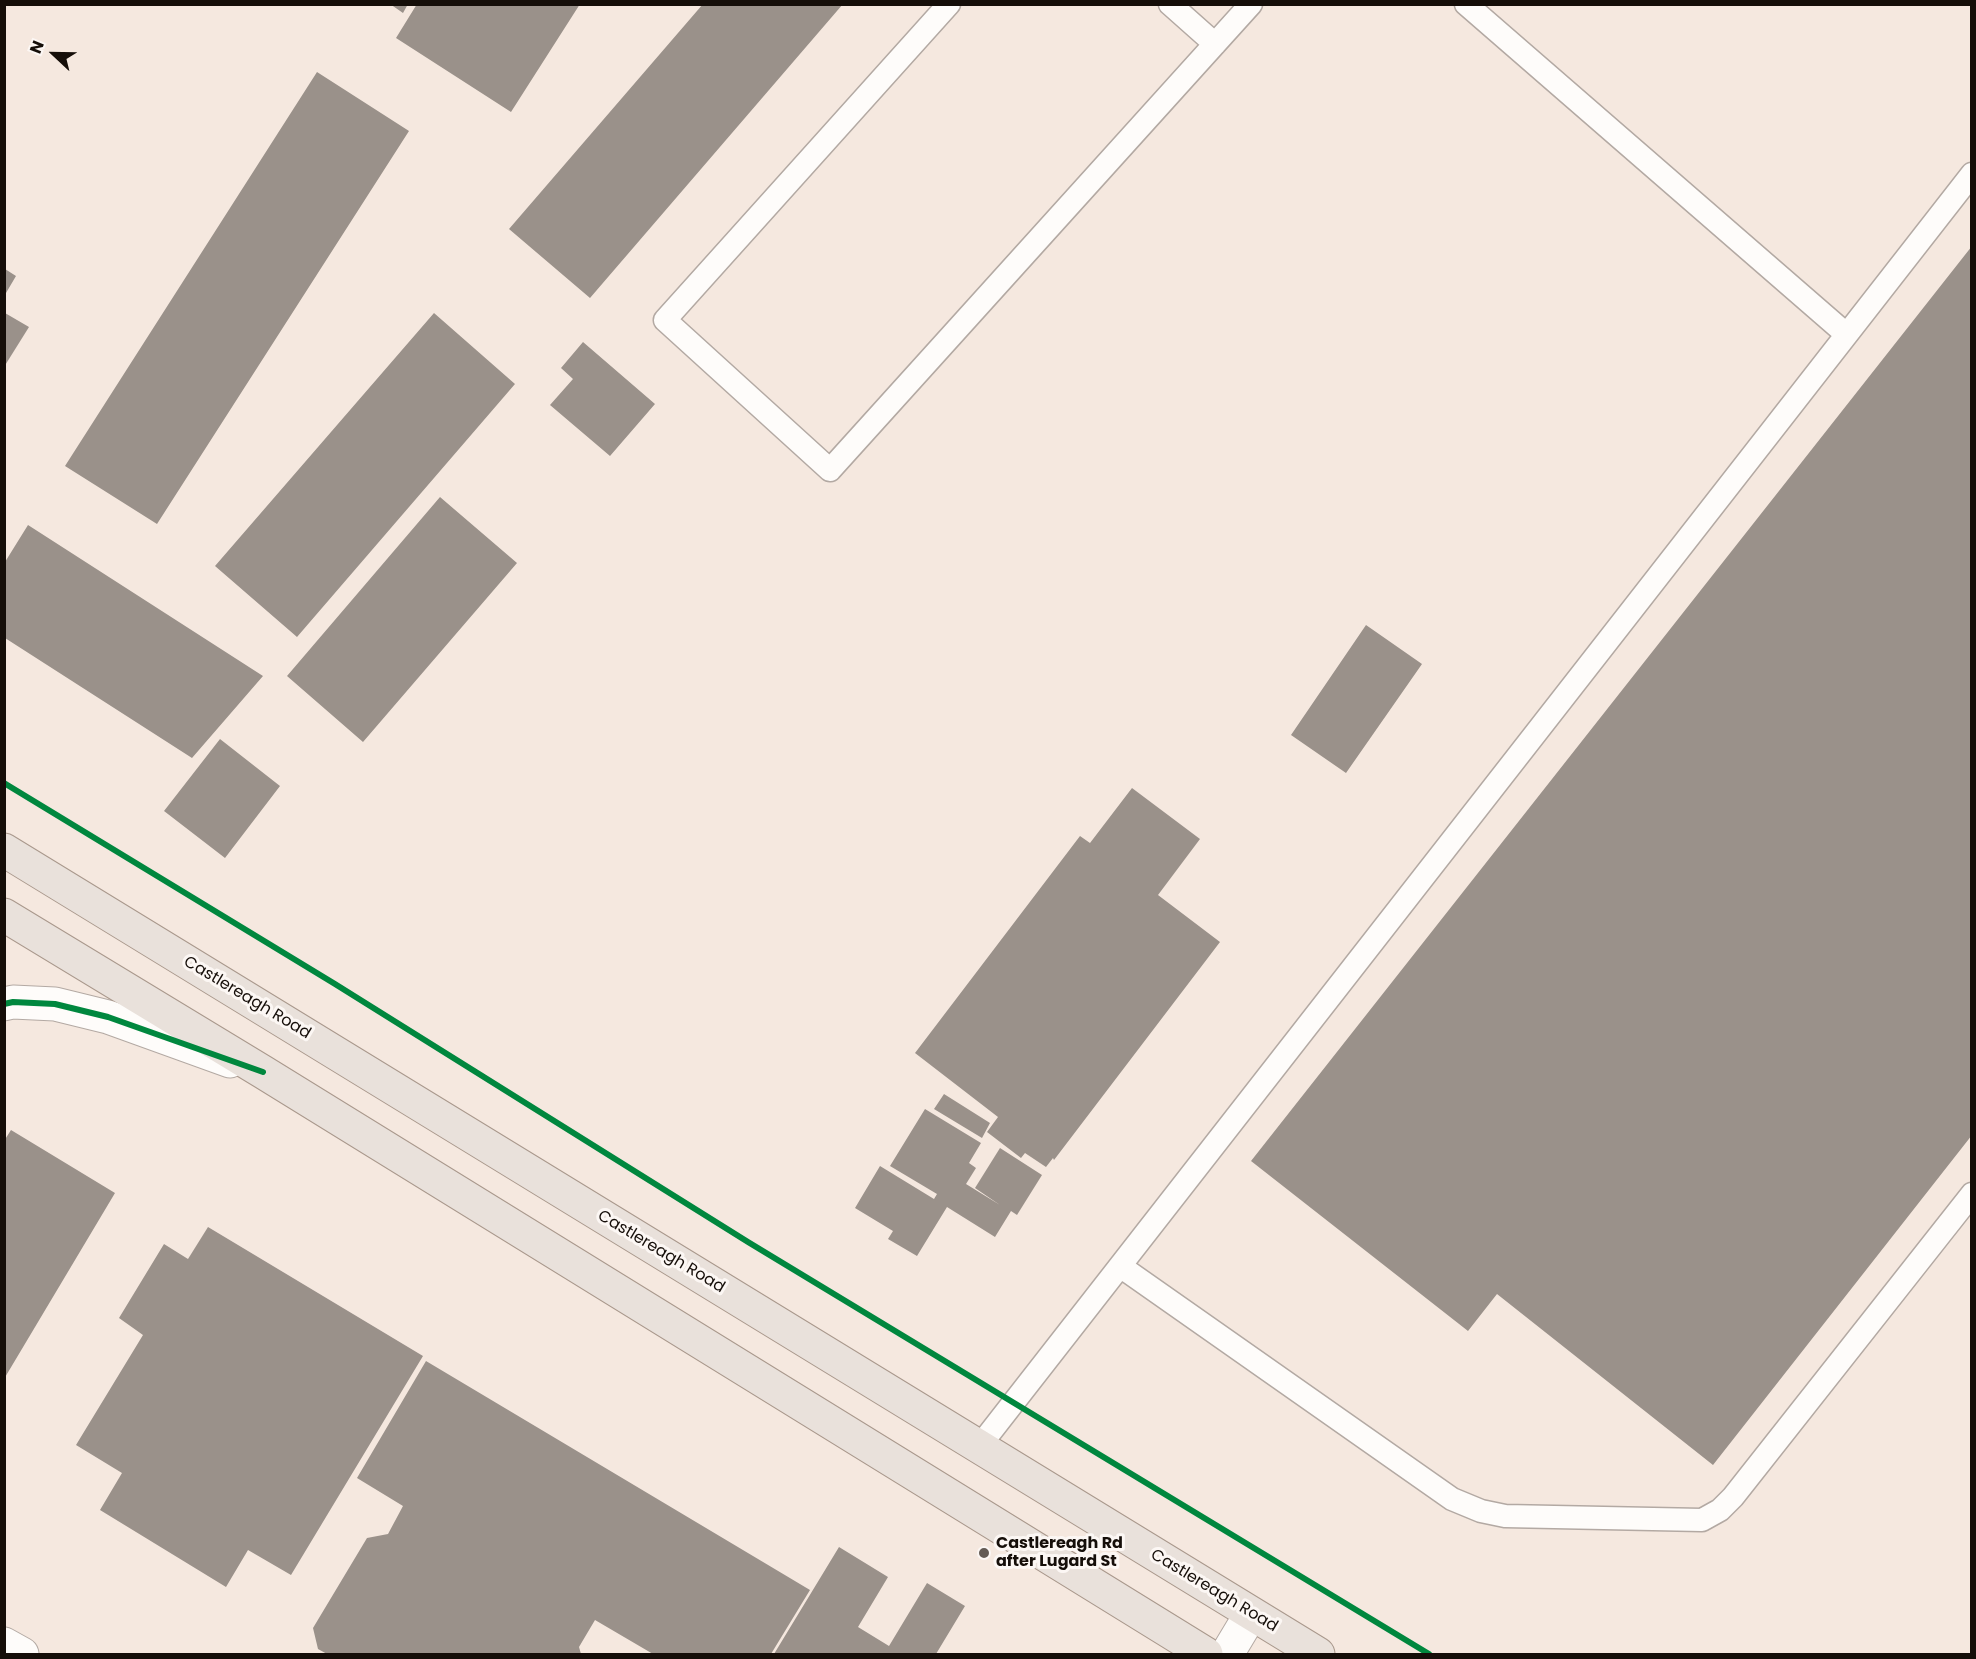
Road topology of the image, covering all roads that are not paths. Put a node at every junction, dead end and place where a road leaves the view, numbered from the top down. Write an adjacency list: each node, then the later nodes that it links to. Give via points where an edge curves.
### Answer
1 (949, 4): 5 (lane, via 665,320 830,470)
2 (1170, 4): 5 (lane)
3 (1251, 4): 5 (lane)
4 (1466, 4): 7 (lane)
5 (1215, 44)
6 (1971, 174): 7 (lane)
7 (1846, 334): 13 (lane)
8 (4, 850): 14 (main road, Castlereagh Road)
9 (4, 915): 11 (main road)
10 (4, 1004): 11 (street, via 55,1004 108,1017)
11 (263, 1072): 18 (main road)
12 (1971, 1194): 13 (lane, via 1733,1497 1701,1520 1505,1516 1452,1499)
13 (1120, 1266): 14 (lane)
14 (978, 1448): 15 (main road, Castlereagh Road)
15 (1251, 1614): 19 (street); 20 (main road, Castlereagh Road)
16 (4, 1644): 17 (street)
17 (22, 1654)
18 (1206, 1654)
19 (1227, 1654)
20 (1318, 1654)

